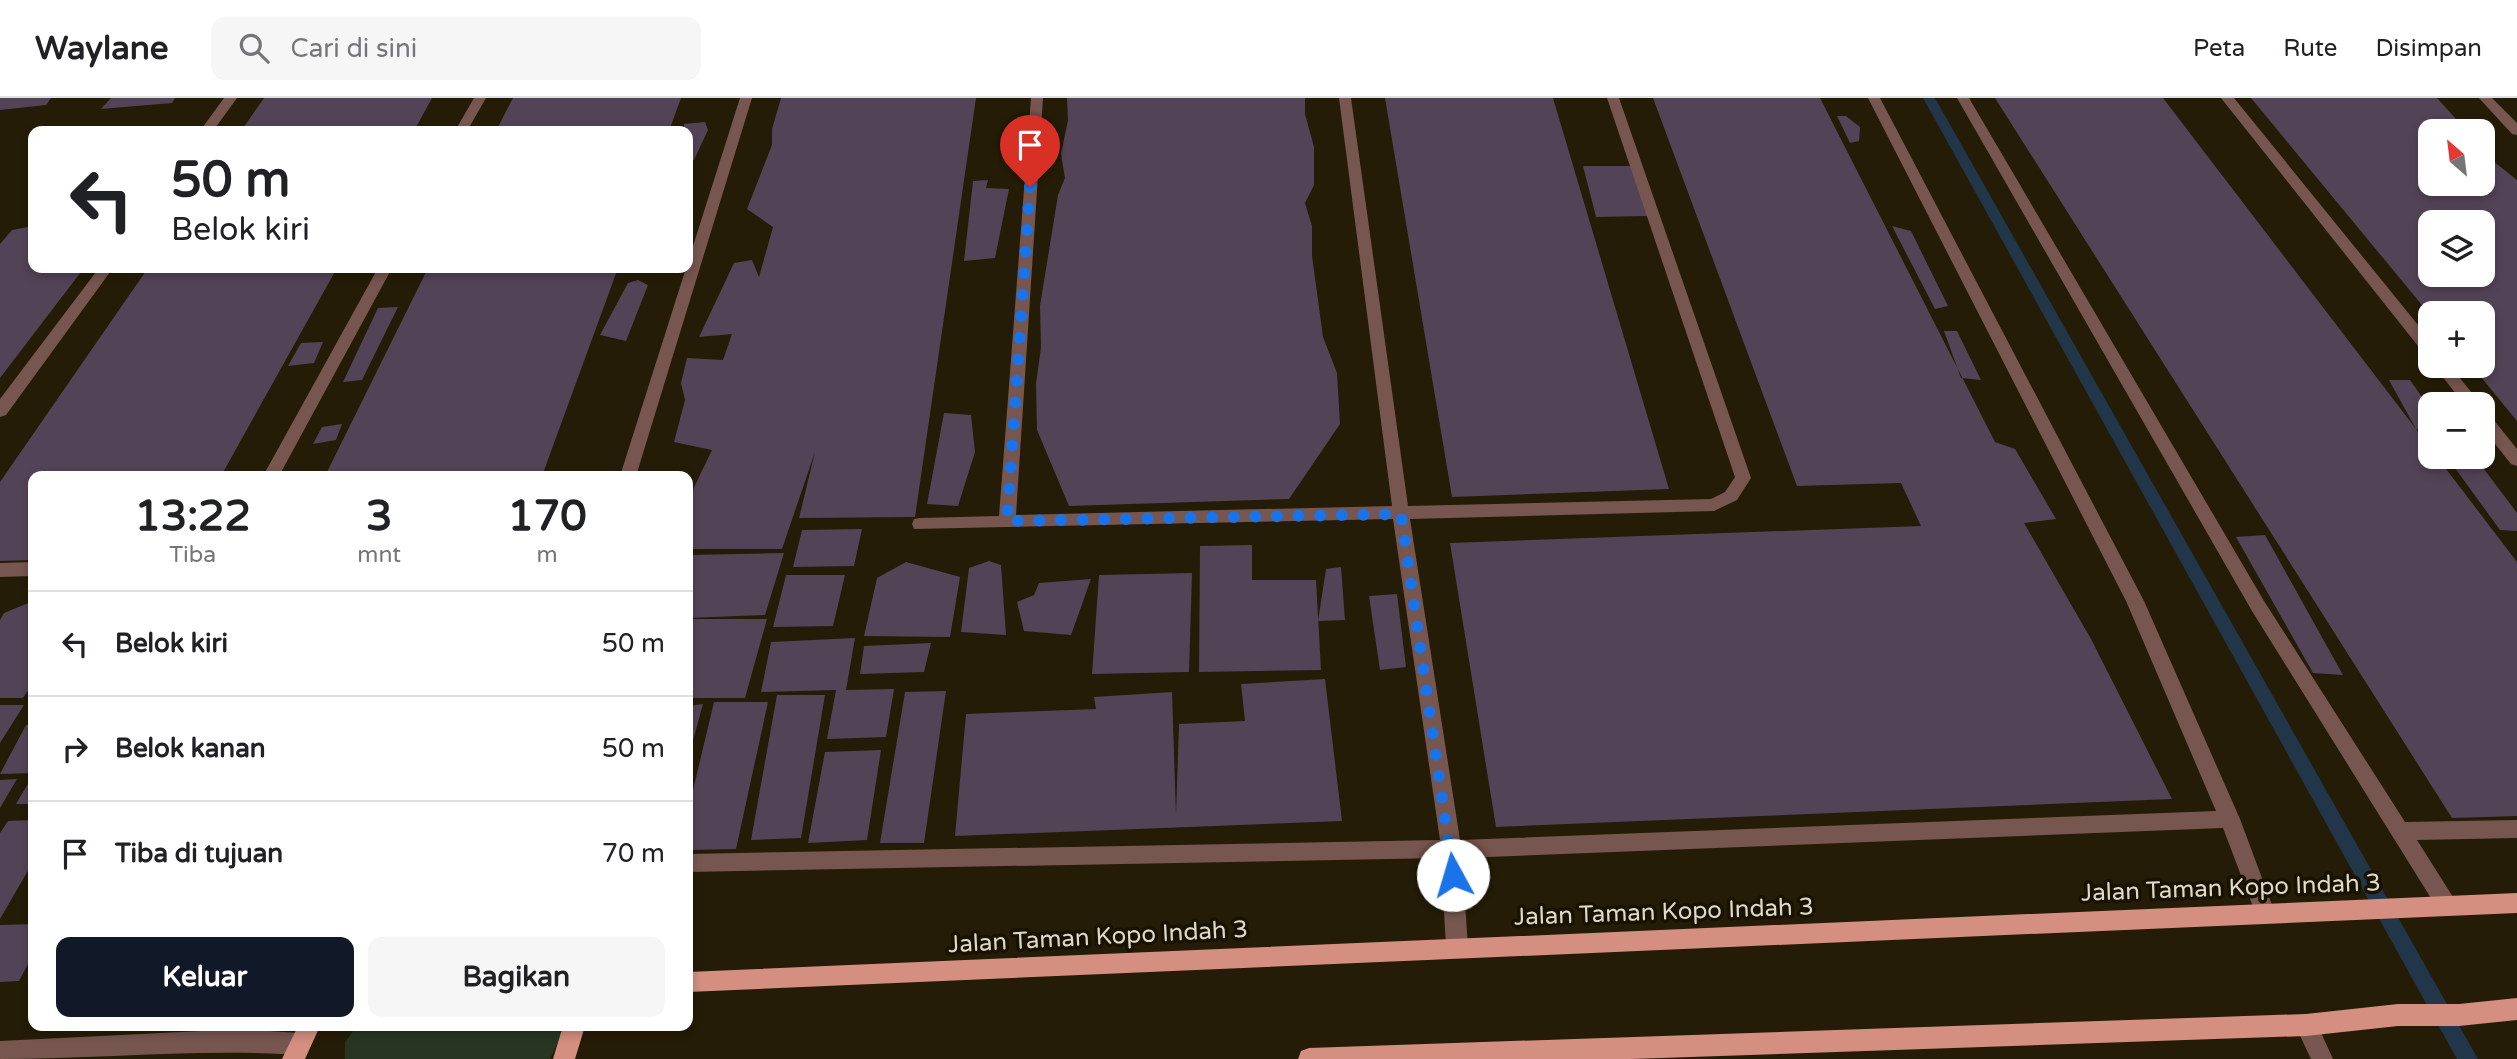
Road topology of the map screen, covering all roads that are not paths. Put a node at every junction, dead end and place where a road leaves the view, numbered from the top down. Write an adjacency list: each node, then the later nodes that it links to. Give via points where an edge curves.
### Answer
1 (231, 98): 11 (street)
2 (480, 98): 12 (street)
3 (746, 98): 14 (street)
4 (1037, 98): 27 (street)
5 (1345, 98): 26 (street)
6 (1613, 98): 26 (street, via 1743,478 1731,496 1714,505)
7 (1874, 98): 31 (street, via 2135,601)
8 (1963, 98): 33 (street, via 2258,607)
9 (2227, 98): 18 (street)
10 (2485, 98): 13 (street)
11 (210, 126)
12 (463, 126)
13 (2517, 131)
14 (693, 268)
15 (102, 273): 21 (street)
16 (382, 273): 24 (street)
17 (691, 273): 25 (street)
18 (2418, 336)
19 (2452, 378): 20 (street)
20 (2463, 392)
21 (0, 411)
22 (2495, 433): 23 (street)
23 (2517, 460)
24 (274, 471)
25 (630, 471)
26 (1401, 514): 27 (street); 34 (street)
27 (1007, 521): 28 (street)
28 (920, 524)
29 (28, 569): 30 (street)
30 (0, 570)
31 (2230, 818): 34 (street); 38 (street)
32 (2517, 829): 33 (street)
33 (2399, 831): 37 (street)
34 (1451, 849): 35 (street); 39 (street)
35 (693, 863)
36 (2517, 903): 37 (main road, Jalan Taman Kopo Indah 3)
37 (2446, 904): 38 (main road, Jalan Taman Kopo Indah 3)
38 (2265, 913): 39 (main road, Jalan Taman Kopo Indah 3)
39 (1457, 947): 40 (main road, Jalan Taman Kopo Indah 3)
40 (693, 982)
41 (2517, 1009): 42 (main road)
42 (2306, 1025): 47 (main road); 50 (street)
43 (572, 1031): 48 (main road)
44 (300, 1043): 45 (street)
45 (237, 1049): 46 (street)
46 (0, 1052)
47 (1480, 1055): 49 (main road)
48 (564, 1059)
49 (1310, 1059)
50 (2322, 1059)

